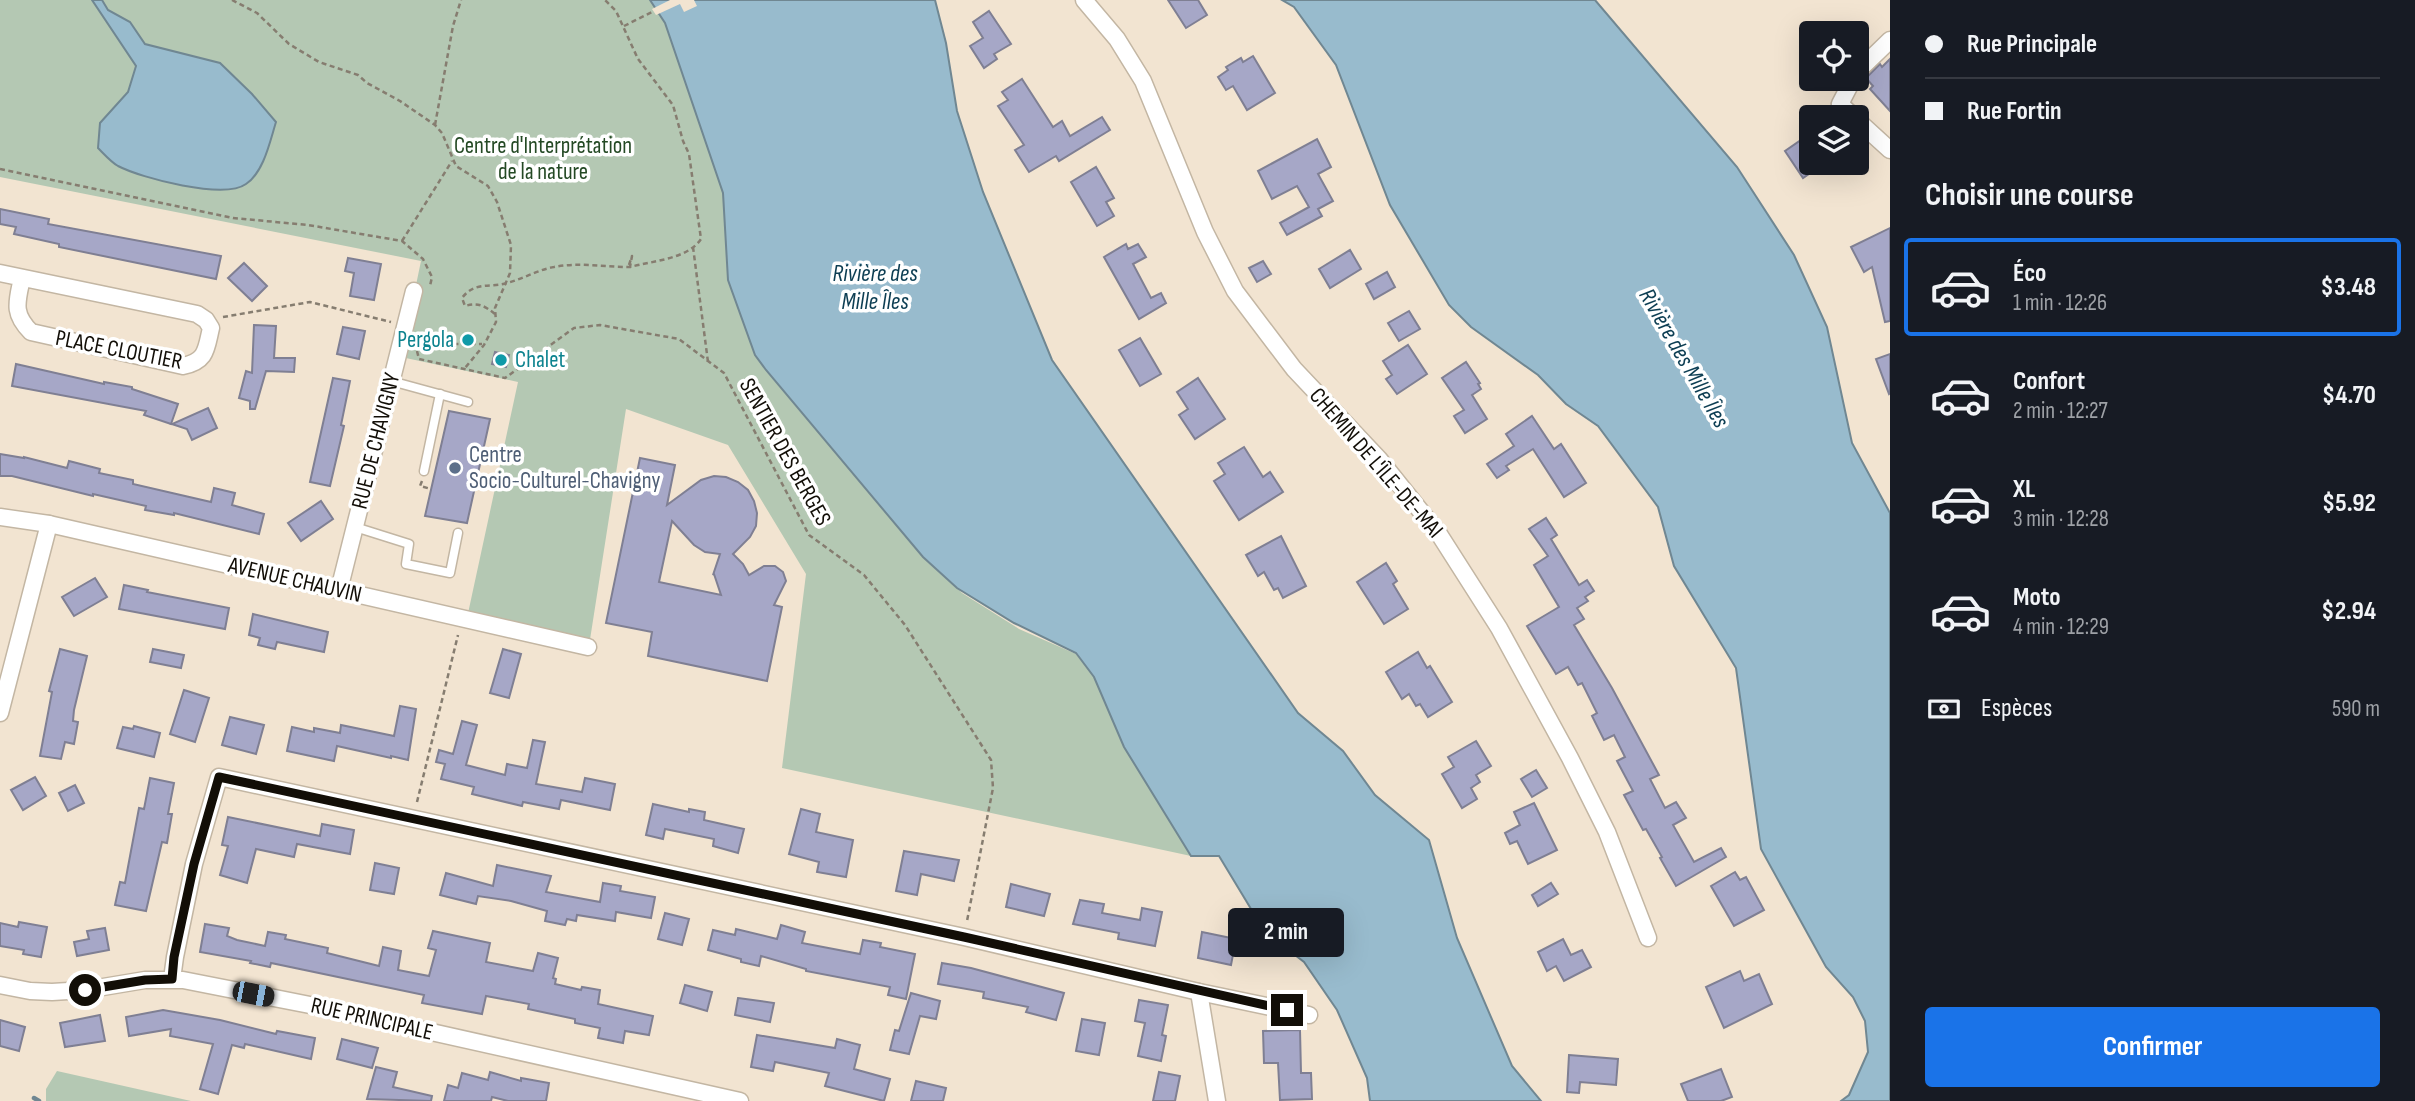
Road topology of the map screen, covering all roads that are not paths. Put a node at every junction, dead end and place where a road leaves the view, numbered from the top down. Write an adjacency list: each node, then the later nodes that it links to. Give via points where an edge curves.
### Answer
1 (1084, 0): 20 (street, CHEMIN DE L'ÎLE-DE-MAI, via 1117,39 1143,81 1205,232 1236,291 1294,369 1379,459 1439,534 1499,628 1607,832)
2 (1890, 40): 3 (street)
3 (1869, 60)
4 (1869, 131): 5 (street)
5 (1890, 150)
6 (0, 273): 7 (street)
7 (22, 278): 7 (street, PLACE CLOUTIER, via 197,314 211,328 205,354 194,364 183,366 31,332 20,321 16,304)
8 (422, 290): 9 (street, RUE DE CHAVIGNY, via 404,329)
9 (391, 381): 10 (lane); 15 (street, RUE DE CHAVIGNY)
10 (440, 394): 11 (lane); 12 (lane)
11 (468, 402)
12 (424, 471)
13 (0, 517): 14 (street, AVENUE CHAUVIN)
14 (49, 524): 17 (street, AVENUE CHAUVIN); 19 (street)
15 (355, 527): 16 (lane, via 409,544 406,564 450,573); 17 (street, RUE DE CHAVIGNY)
16 (458, 533)
17 (339, 590): 18 (street, AVENUE CHAUVIN)
18 (588, 647)
19 (0, 713)
20 (1648, 938)
21 (172, 979): 22 (street, RUE PRINCIPALE, via 52,992); 23 (street, via 194,864 219,777); 25 (street, RUE PRINCIPALE, via 315,1006)
22 (0, 985)
23 (1199, 992): 24 (street); 26 (street)
24 (1309, 1015)
25 (740, 1101)
26 (1217, 1101)

